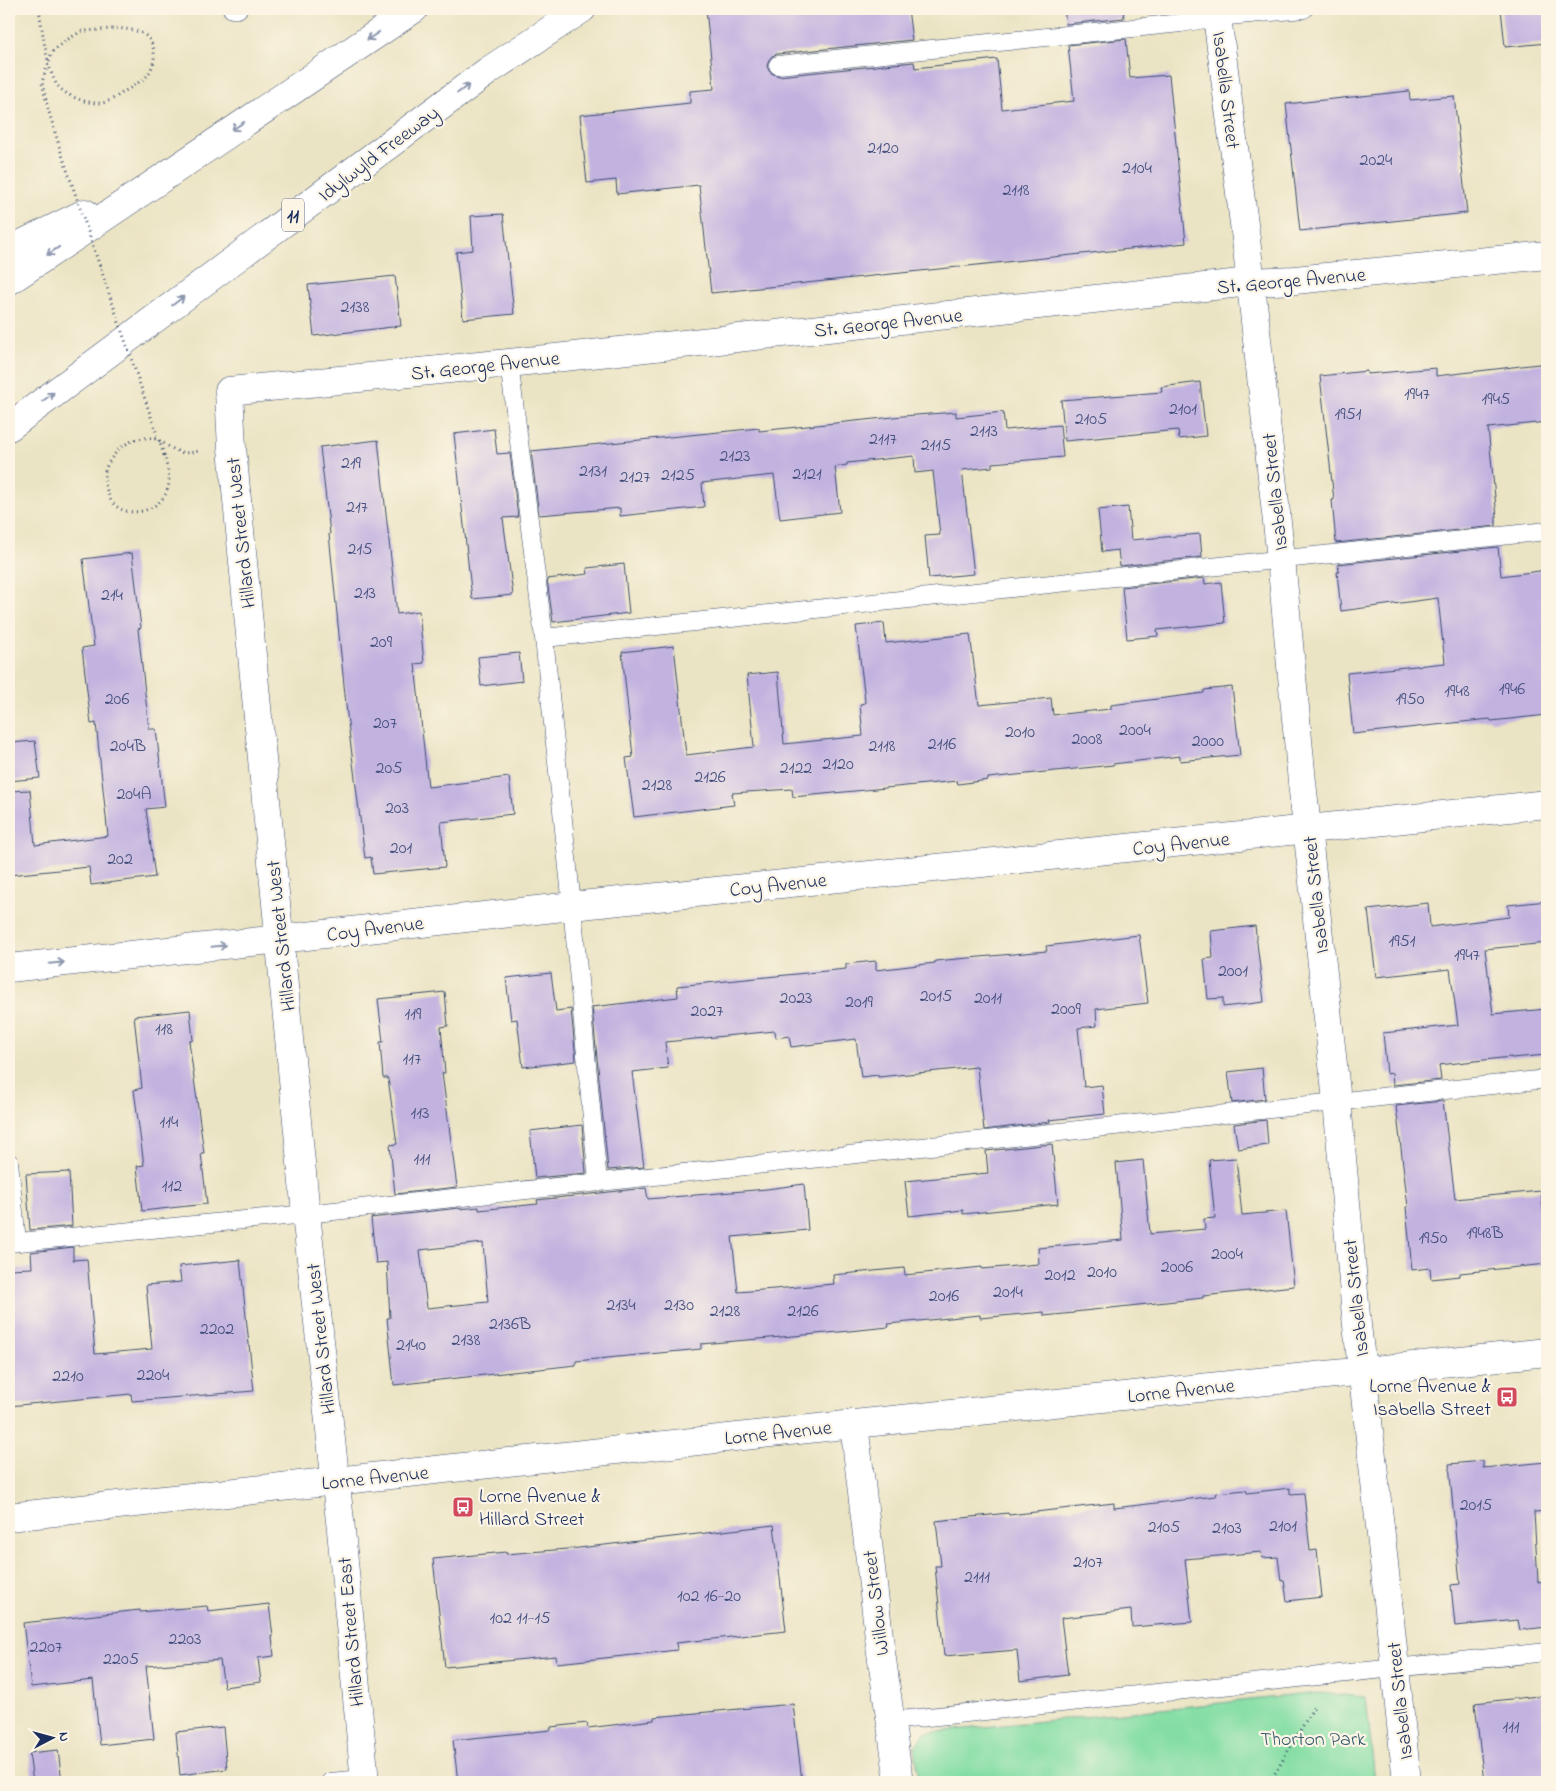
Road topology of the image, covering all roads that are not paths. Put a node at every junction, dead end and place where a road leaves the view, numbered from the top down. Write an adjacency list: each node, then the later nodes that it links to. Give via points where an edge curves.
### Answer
1 (232, 9): 2 (lane)
2 (238, 9)
3 (414, 9): 8 (main road, one-way to 8)
4 (582, 9): 15 (main road, Idylwyld Freeway / 11, one-way to 4, via 488,71)
5 (1304, 9): 6 (lane)
6 (1217, 13): 7 (lane, via 1171,24); 12 (main road, Isabella Street)
7 (778, 65)
8 (165, 174): 9 (main road); 11 (main road, one-way to 11)
9 (9, 250)
10 (1547, 255): 12 (main road, St. George Avenue)
11 (9, 282)
12 (1250, 282): 13 (main road, St. George Avenue); 17 (main road, Isabella Street)
13 (509, 363): 14 (main road, St. George Avenue); 18 (lane)
14 (229, 391): 22 (main road, Hillard Street West)
15 (9, 426)
16 (1547, 531): 17 (lane)
17 (1281, 559): 18 (lane); 20 (main road, Isabella Street)
18 (544, 638): 21 (lane)
19 (1547, 804): 20 (main road, Coy Avenue)
20 (1308, 830): 21 (main road, Coy Avenue); 25 (main road, Isabella Street)
21 (572, 906): 22 (main road, Coy Avenue); 27 (lane)
22 (280, 939): 23 (main road, Coy Avenue, one-way to 22); 28 (main road, Hillard Street West)
23 (9, 968)
24 (1547, 1078): 25 (lane)
25 (1337, 1101): 27 (lane); 31 (main road, Isabella Street)
26 (9, 1162): 29 (lane)
27 (598, 1182): 28 (lane)
28 (306, 1214): 29 (lane); 33 (main road, Hillard Street West)
29 (13, 1242)
30 (1547, 1352): 31 (main road, Lorne Avenue)
31 (1362, 1371): 32 (main road, Lorne Avenue); 36 (main road, Isabella Street)
32 (854, 1424): 33 (main road, Lorne Avenue); 37 (main road, Willow Street)
33 (336, 1481): 34 (main road, Lorne Avenue); 38 (main road, Hillard Street East)
34 (9, 1517)
35 (1547, 1652): 36 (lane)
36 (1396, 1668): 37 (lane); 41 (main road, Isabella Street)
37 (890, 1721): 40 (main road, Willow Street)
38 (364, 1780): 39 (lane)
39 (330, 1782)
40 (899, 1782)
41 (1407, 1782)

